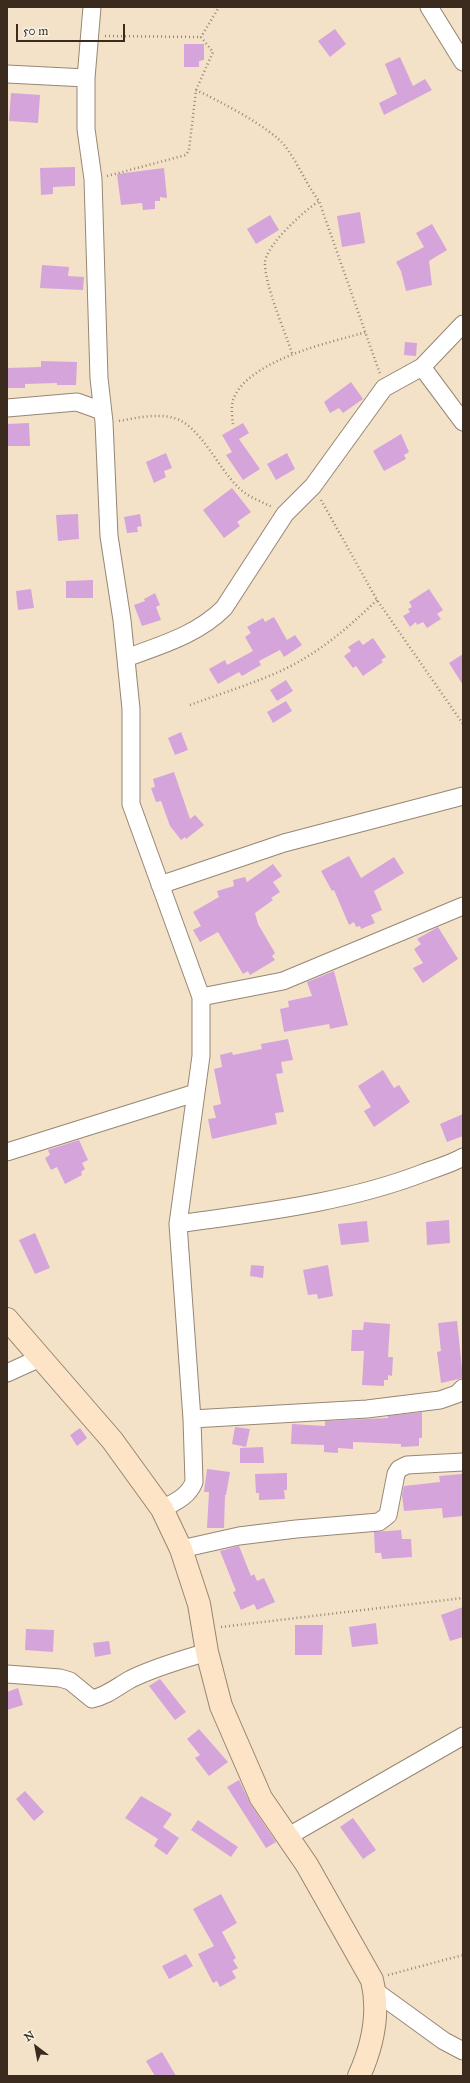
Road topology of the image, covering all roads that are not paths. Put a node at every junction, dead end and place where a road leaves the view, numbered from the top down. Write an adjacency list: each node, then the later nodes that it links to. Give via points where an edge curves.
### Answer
1 (92, 7): 5 (street)
2 (429, 7): 3 (street)
3 (463, 62)
4 (7, 74): 5 (street)
5 (86, 78): 9 (street, via 86,129 93,179 99,378)
6 (463, 324): 7 (street)
7 (422, 366): 10 (street); 11 (street, via 384,388 313,486 285,514 224,608 212,619 181,638)
8 (7, 408): 9 (street, via 77,402)
9 (103, 417): 11 (street, via 109,536)
10 (463, 422)
11 (126, 658): 13 (street, via 131,709 131,804)
12 (463, 796): 13 (street, via 284,843)
13 (160, 885): 15 (street)
14 (463, 906): 15 (street, via 283,981)
15 (201, 997): 16 (street, via 201,1056)
16 (195, 1093): 17 (street); 19 (street)
17 (7, 1152)
18 (462, 1163): 19 (street, via 356,1195 297,1207)
19 (178, 1224): 24 (street)
20 (7, 1319): 21 (street)
21 (40, 1358): 22 (street); 26 (street, via 112,1440)
22 (7, 1373)
23 (463, 1388): 24 (street, via 457,1394 440,1400 367,1409)
24 (192, 1419): 26 (street, via 194,1482 184,1496)
25 (463, 1462): 27 (street, via 407,1465 399,1469 388,1515 379,1522 238,1536)
26 (162, 1509): 27 (street)
27 (181, 1549): 28 (street, via 199,1604)
28 (207, 1652): 29 (street, via 162,1665 101,1697 92,1699 76,1685 60,1678); 31 (street, via 220,1706 261,1798)
29 (7, 1674)
30 (463, 1736): 31 (street)
31 (287, 1837): 32 (street, via 306,1865)
32 (373, 1986): 33 (street, via 444,2041); 34 (street, via 375,2025 366,2060)
33 (463, 2051)
34 (358, 2076)

